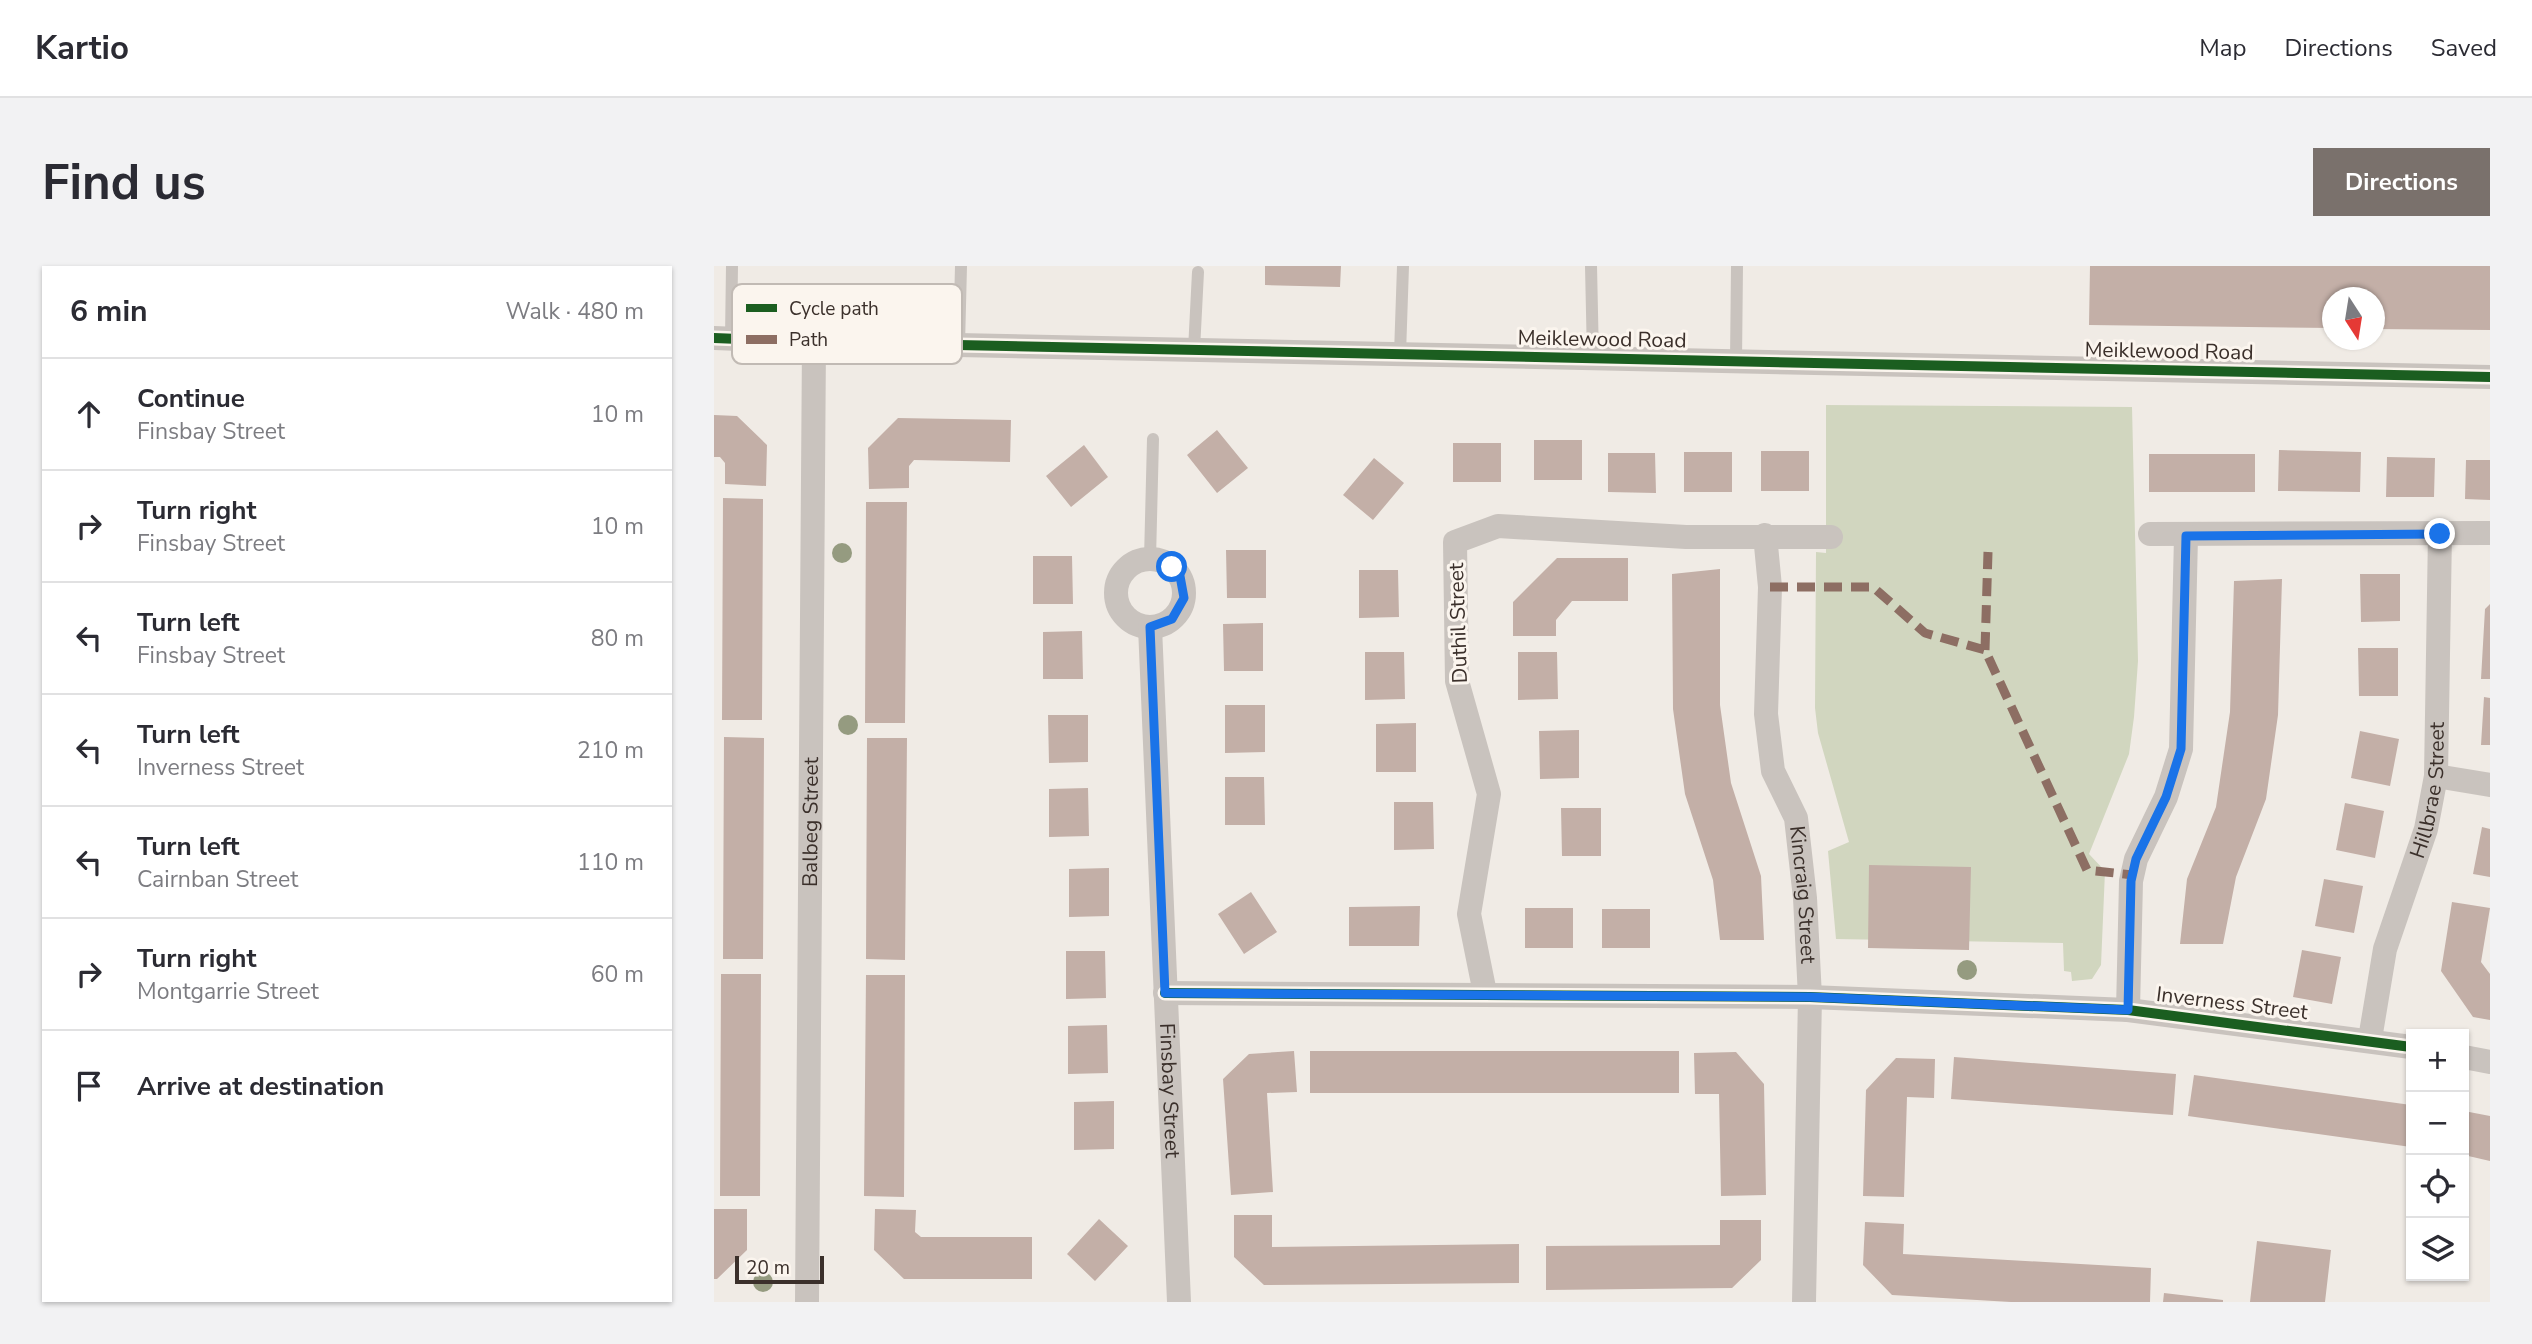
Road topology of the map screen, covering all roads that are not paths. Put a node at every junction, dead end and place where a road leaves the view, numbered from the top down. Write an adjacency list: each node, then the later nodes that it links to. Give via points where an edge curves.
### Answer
1 (732, 266): 8 (lane)
2 (961, 266): 7 (lane)
3 (1403, 266): 11 (lane)
4 (1591, 266): 12 (lane)
5 (1737, 266): 13 (lane)
6 (1198, 272): 10 (lane)
7 (961, 284)
8 (723, 338)
9 (962, 345): 10 (street, Meiklewood Road)
10 (1194, 350): 11 (street, Meiklewood Road)
11 (1400, 354): 12 (street, Meiklewood Road)
12 (1593, 358): 13 (street, Meiklewood Road)
13 (1735, 361): 15 (street, Meiklewood Road)
14 (814, 364): 35 (street, Balbeg Street)
15 (2490, 376)
16 (1153, 439): 23 (lane)
17 (2490, 533): 19 (street)
18 (2150, 534): 21 (street)
19 (2440, 534): 21 (street); 25 (street, Hillbrae Street)
20 (1765, 536): 22 (street, Duthil Street); 28 (street, Duthil Street, via 1686,537 1497,526 1455,542 1457,681 1489,794 1469,914); 29 (street, Kincraig Street, via 1770,587 1766,714 1773,771 1796,818)
21 (2186, 536): 30 (street, via 2181,749 2131,881)
22 (1831, 537)
23 (1150, 559): 24 (street, via 1172,567 1180,576 1184,598 1172,619); 24 (street, via 1130,565 1122,573 1116,593 1122,613 1130,621)
24 (1150, 627): 27 (street, Finsbay Street)
25 (2436, 776): 26 (street); 31 (street, Hillbrae Street, via 2426,829 2385,949)
26 (2490, 785)
27 (1165, 993): 28 (street, Inverness Street); 36 (street, Finsbay Street)
28 (1485, 993): 29 (street, Inverness Street)
29 (1810, 997): 30 (street, Inverness Street); 37 (street, Kincraig Street)
30 (2128, 1010): 31 (street, Inverness Street)
31 (2370, 1039): 32 (street, Inverness Street)
32 (2406, 1046)
33 (2469, 1058): 34 (street)
34 (2490, 1062)
35 (807, 1302)
36 (1179, 1302)
37 (1804, 1302)

